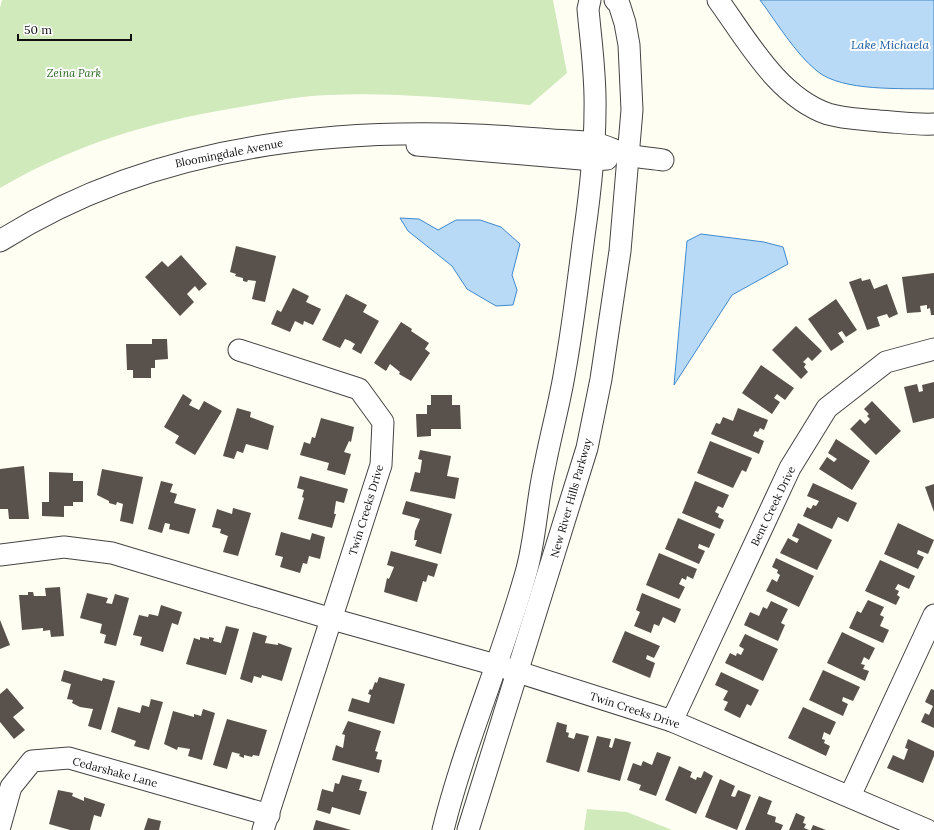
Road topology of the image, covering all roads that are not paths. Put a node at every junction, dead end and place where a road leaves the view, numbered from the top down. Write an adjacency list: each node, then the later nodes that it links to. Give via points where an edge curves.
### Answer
1 (590, 0): 5 (street, via 588,9 595,86)
2 (615, 0): 6 (street, New River Hills Parkway, via 619,4 625,23 631,60 632,110)
3 (718, 0): 4 (street, via 772,75 804,102 828,114 844,118)
4 (934, 124)
5 (594, 152): 6 (street, Bloomingdale Avenue); 8 (street, Bloomingdale Avenue, via 330,139 281,143 230,151 155,169 75,200); 14 (street, via 570,341 543,473 532,549 512,622)
6 (629, 155): 7 (street, Bloomingdale Avenue); 15 (street, New River Hills Parkway, via 620,251 595,412 587,448)
7 (663, 160)
8 (0, 241)
9 (934, 349): 16 (street, Bent Creek Drive, via 886,362 827,408 790,468)
10 (239, 350): 13 (street, Twin Creeks Drive, via 359,389 383,422 381,465)
11 (0, 555): 13 (street, Twin Creeks Drive, via 64,548 112,553)
12 (934, 615): 17 (street)
13 (332, 619): 14 (street, Twin Creeks Drive); 18 (street, Twin Creeks Drive)
14 (496, 665): 15 (street, Twin Creeks Drive); 20 (street)
15 (518, 673): 16 (street, Twin Creeks Drive); 21 (street, New River Hills Parkway)
16 (672, 721): 17 (street, Twin Creeks Drive)
17 (850, 796): 22 (street, Twin Creeks Drive)
18 (266, 822): 19 (street, Cedarshake Lane, via 69,758 32,760 11,787)
19 (0, 826)
20 (443, 830)
21 (468, 830)
22 (927, 830)

